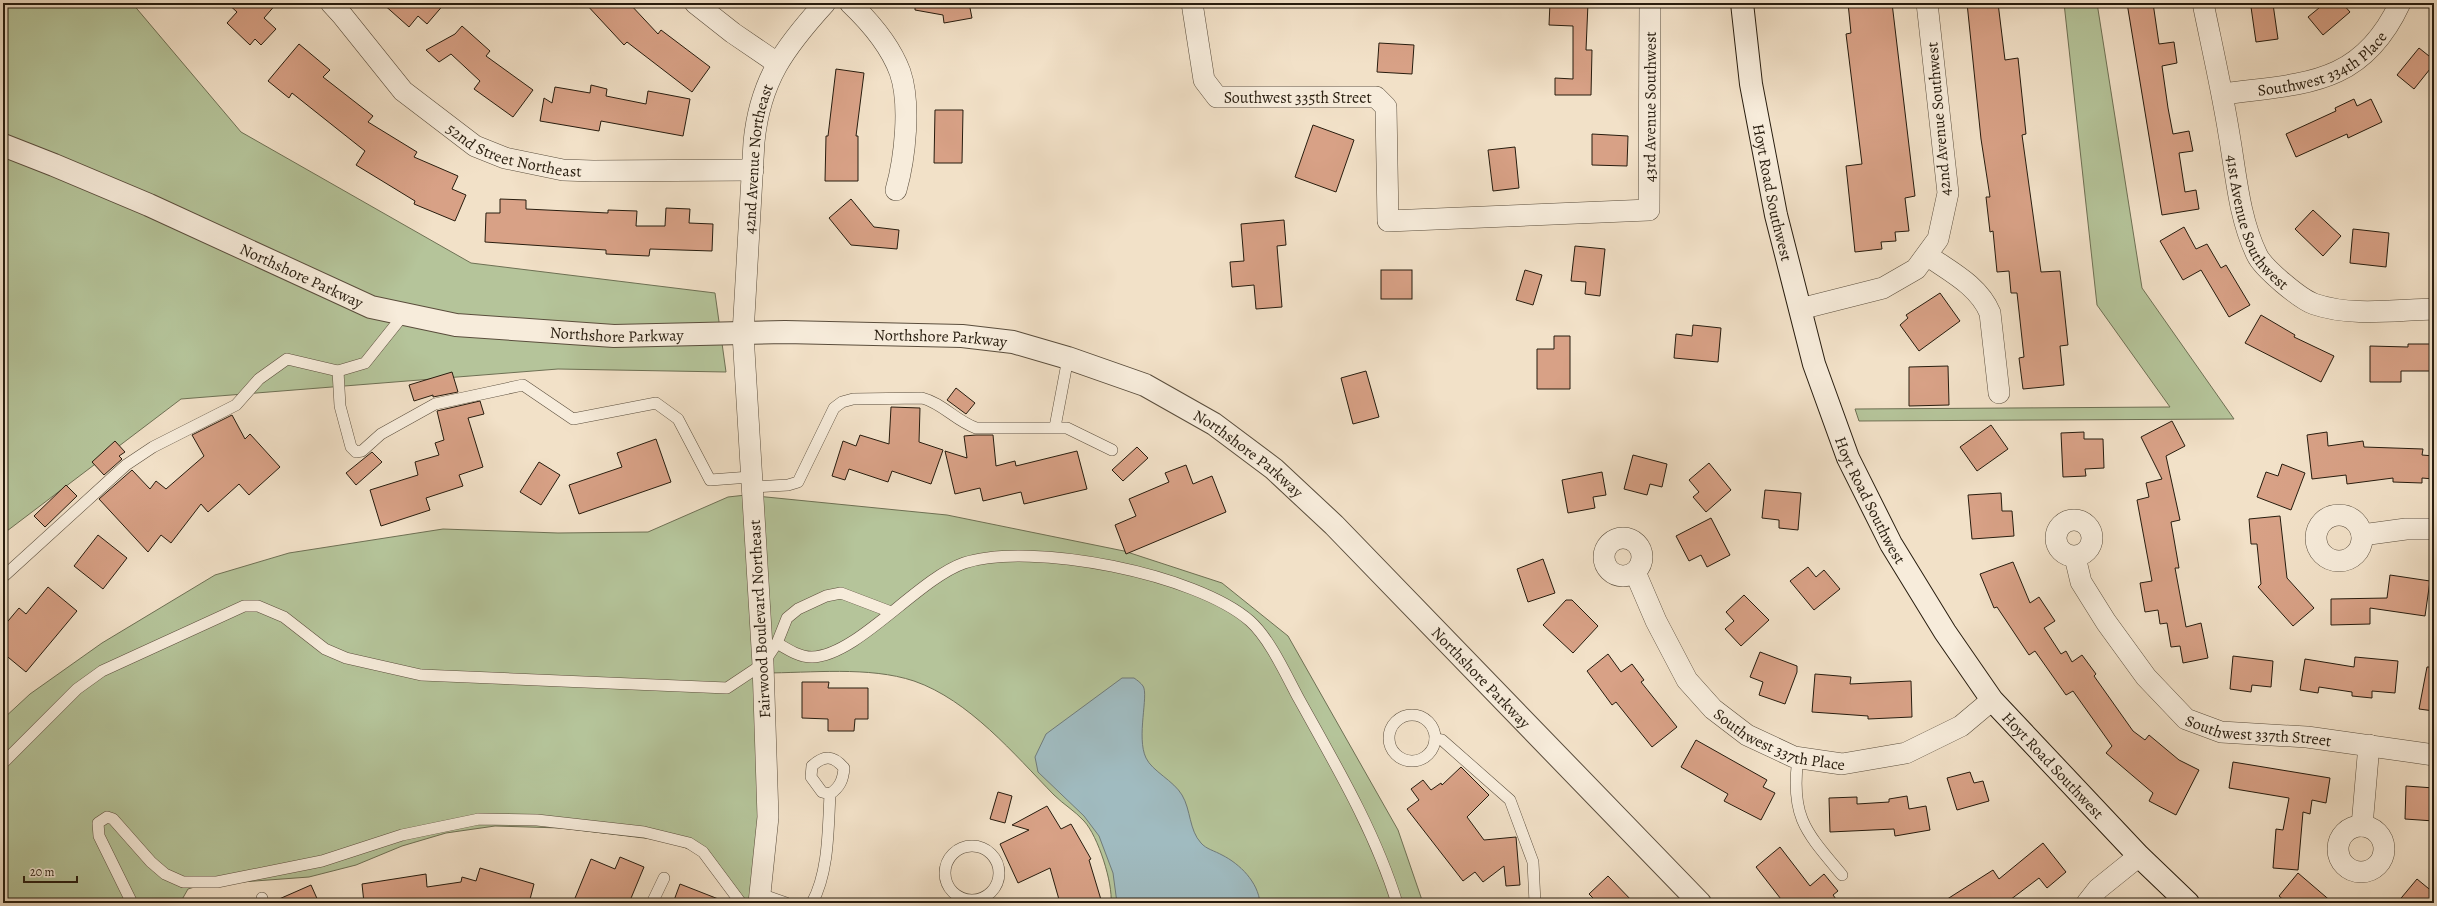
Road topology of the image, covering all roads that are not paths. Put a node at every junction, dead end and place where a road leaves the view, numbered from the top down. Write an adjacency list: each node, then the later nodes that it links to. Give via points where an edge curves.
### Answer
1 (331, 3): 14 (street, 52nd Street Northeast, via 403,91 475,146 504,158 540,166 578,170)
2 (695, 3): 11 (street)
3 (825, 3): 11 (street, 42nd Avenue Northeast, via 800,30)
4 (850, 3): 15 (street, via 878,32 900,72 904,106 904,154)
5 (1192, 3): 16 (street, Southwest 335th Street, via 1204,80 1217,97 1376,97 1386,107 1388,221)
6 (1650, 3): 16 (street, 43rd Avenue Southwest)
7 (1742, 3): 18 (street, Hoyt Road Southwest, via 1751,84 1771,192)
8 (1927, 3): 17 (street, 42nd Avenue Southwest, via 1948,193 1938,239)
9 (2203, 3): 12 (street, 41st Avenue Southwest)
10 (2400, 3): 12 (street, Southwest 334th Place, via 2379,39 2340,72 2302,84)
11 (777, 63): 14 (street, 42nd Avenue Northeast, via 767,82 756,121)
12 (2223, 94): 19 (street, 41st Avenue Southwest, via 2243,215 2257,256 2286,287 2312,303 2331,309 2356,312)
13 (3, 145): 20 (street, Northshore Parkway, via 149,205 371,307)
14 (753, 170): 21 (street, 42nd Avenue Northeast)
15 (896, 190)
16 (1649, 210)
17 (1928, 256): 18 (street, 42nd Avenue Southwest, via 1916,269 1883,288); 24 (street, via 1977,291 1985,301 1990,314)
18 (1800, 309): 36 (street, Hoyt Road Southwest, via 1814,364 1848,458 1891,544 1945,632)
19 (2434, 309)
20 (405, 314): 21 (street, Northshore Parkway, via 456,325 614,336); 23 (lane, via 365,363)
21 (743, 334): 22 (street, Northshore Parkway, via 962,336 1013,342); 27 (street, Fairwood Boulevard Northeast)
22 (1068, 358): 25 (lane); 56 (street, Northshore Parkway, via 1145,384 1214,424 1274,469 1334,525)
23 (338, 371): 27 (lane, via 340,406 351,447 356,452 362,451 380,434 435,404 523,384 573,419 656,403 678,419 710,480); 32 (lane, via 287,359 259,379 236,406 153,447 126,465)
24 (1998, 393)
25 (1055, 427): 26 (lane, via 1067,428); 27 (lane, via 976,428 966,425 933,401 922,398 853,399 834,408 798,482 788,485)
26 (1112, 450)
27 (750, 482): 35 (street, Fairwood Boulevard Northeast)
28 (2434, 529): 29 (street, via 2406,529)
29 (2362, 535)
30 (2075, 556): 38 (street, Southwest 337th Street, via 2081,582 2106,622 2146,677 2186,719 2221,732 2307,737)
31 (1635, 572): 40 (street, Southwest 337th Place, via 1656,621 1687,680 1713,709 1746,735)
32 (3, 577)
33 (891, 612): 34 (lane, via 836,650 812,657 795,653); 34 (lane, via 841,593 826,596 798,609 787,618); 54 (lane, via 945,572 965,563 994,557 1044,557 1095,563 1143,574 1210,595 1250,621 1279,662 1329,752 1379,851)
34 (777, 643): 35 (lane)
35 (763, 664): 41 (lane, via 727,688 421,675 346,658 325,648 284,617 258,606 244,606 102,671 77,689); 47 (street, Fairwood Boulevard Northeast, via 768,817)
36 (1992, 700): 40 (street, Southwest 337th Place, via 1961,726 1906,753 1842,764); 44 (street, Hoyt Road Southwest)
37 (1435, 739): 37 (lane, via 1430,723 1416,715 1401,718 1394,723 1389,738 1394,753 1407,761 1420,760 1430,754); 55 (lane, via 1442,740 1510,800 1533,862)
38 (2369, 745): 39 (street, Southwest 337th Street); 43 (street)
39 (2434, 755)
40 (1798, 758): 45 (lane, via 1794,784 1798,810 1808,834)
41 (3, 763)
42 (830, 794): 53 (lane, via 826,852 817,894)
43 (2362, 826)
44 (2139, 856): 57 (street, via 2098,889); 58 (street, Hoyt Road Southwest)
45 (1842, 875)
46 (664, 878): 50 (lane)
47 (760, 899): 52 (lane)
48 (962, 901): 48 (lane, via 978,900 990,894 998,882 999,868 993,855 981,847 967,846 954,852 946,864 945,878 951,891)
49 (132, 903): 51 (lane, via 99,836 98,823 107,817 113,819 165,874 183,882 217,882 308,864 402,835 479,819 537,820 644,832 689,843 703,852)
50 (652, 903)
51 (741, 903)
52 (786, 903)
53 (812, 903)
54 (1396, 903)
55 (1535, 903)
56 (1700, 903)
57 (2087, 903)
58 (2188, 903)

